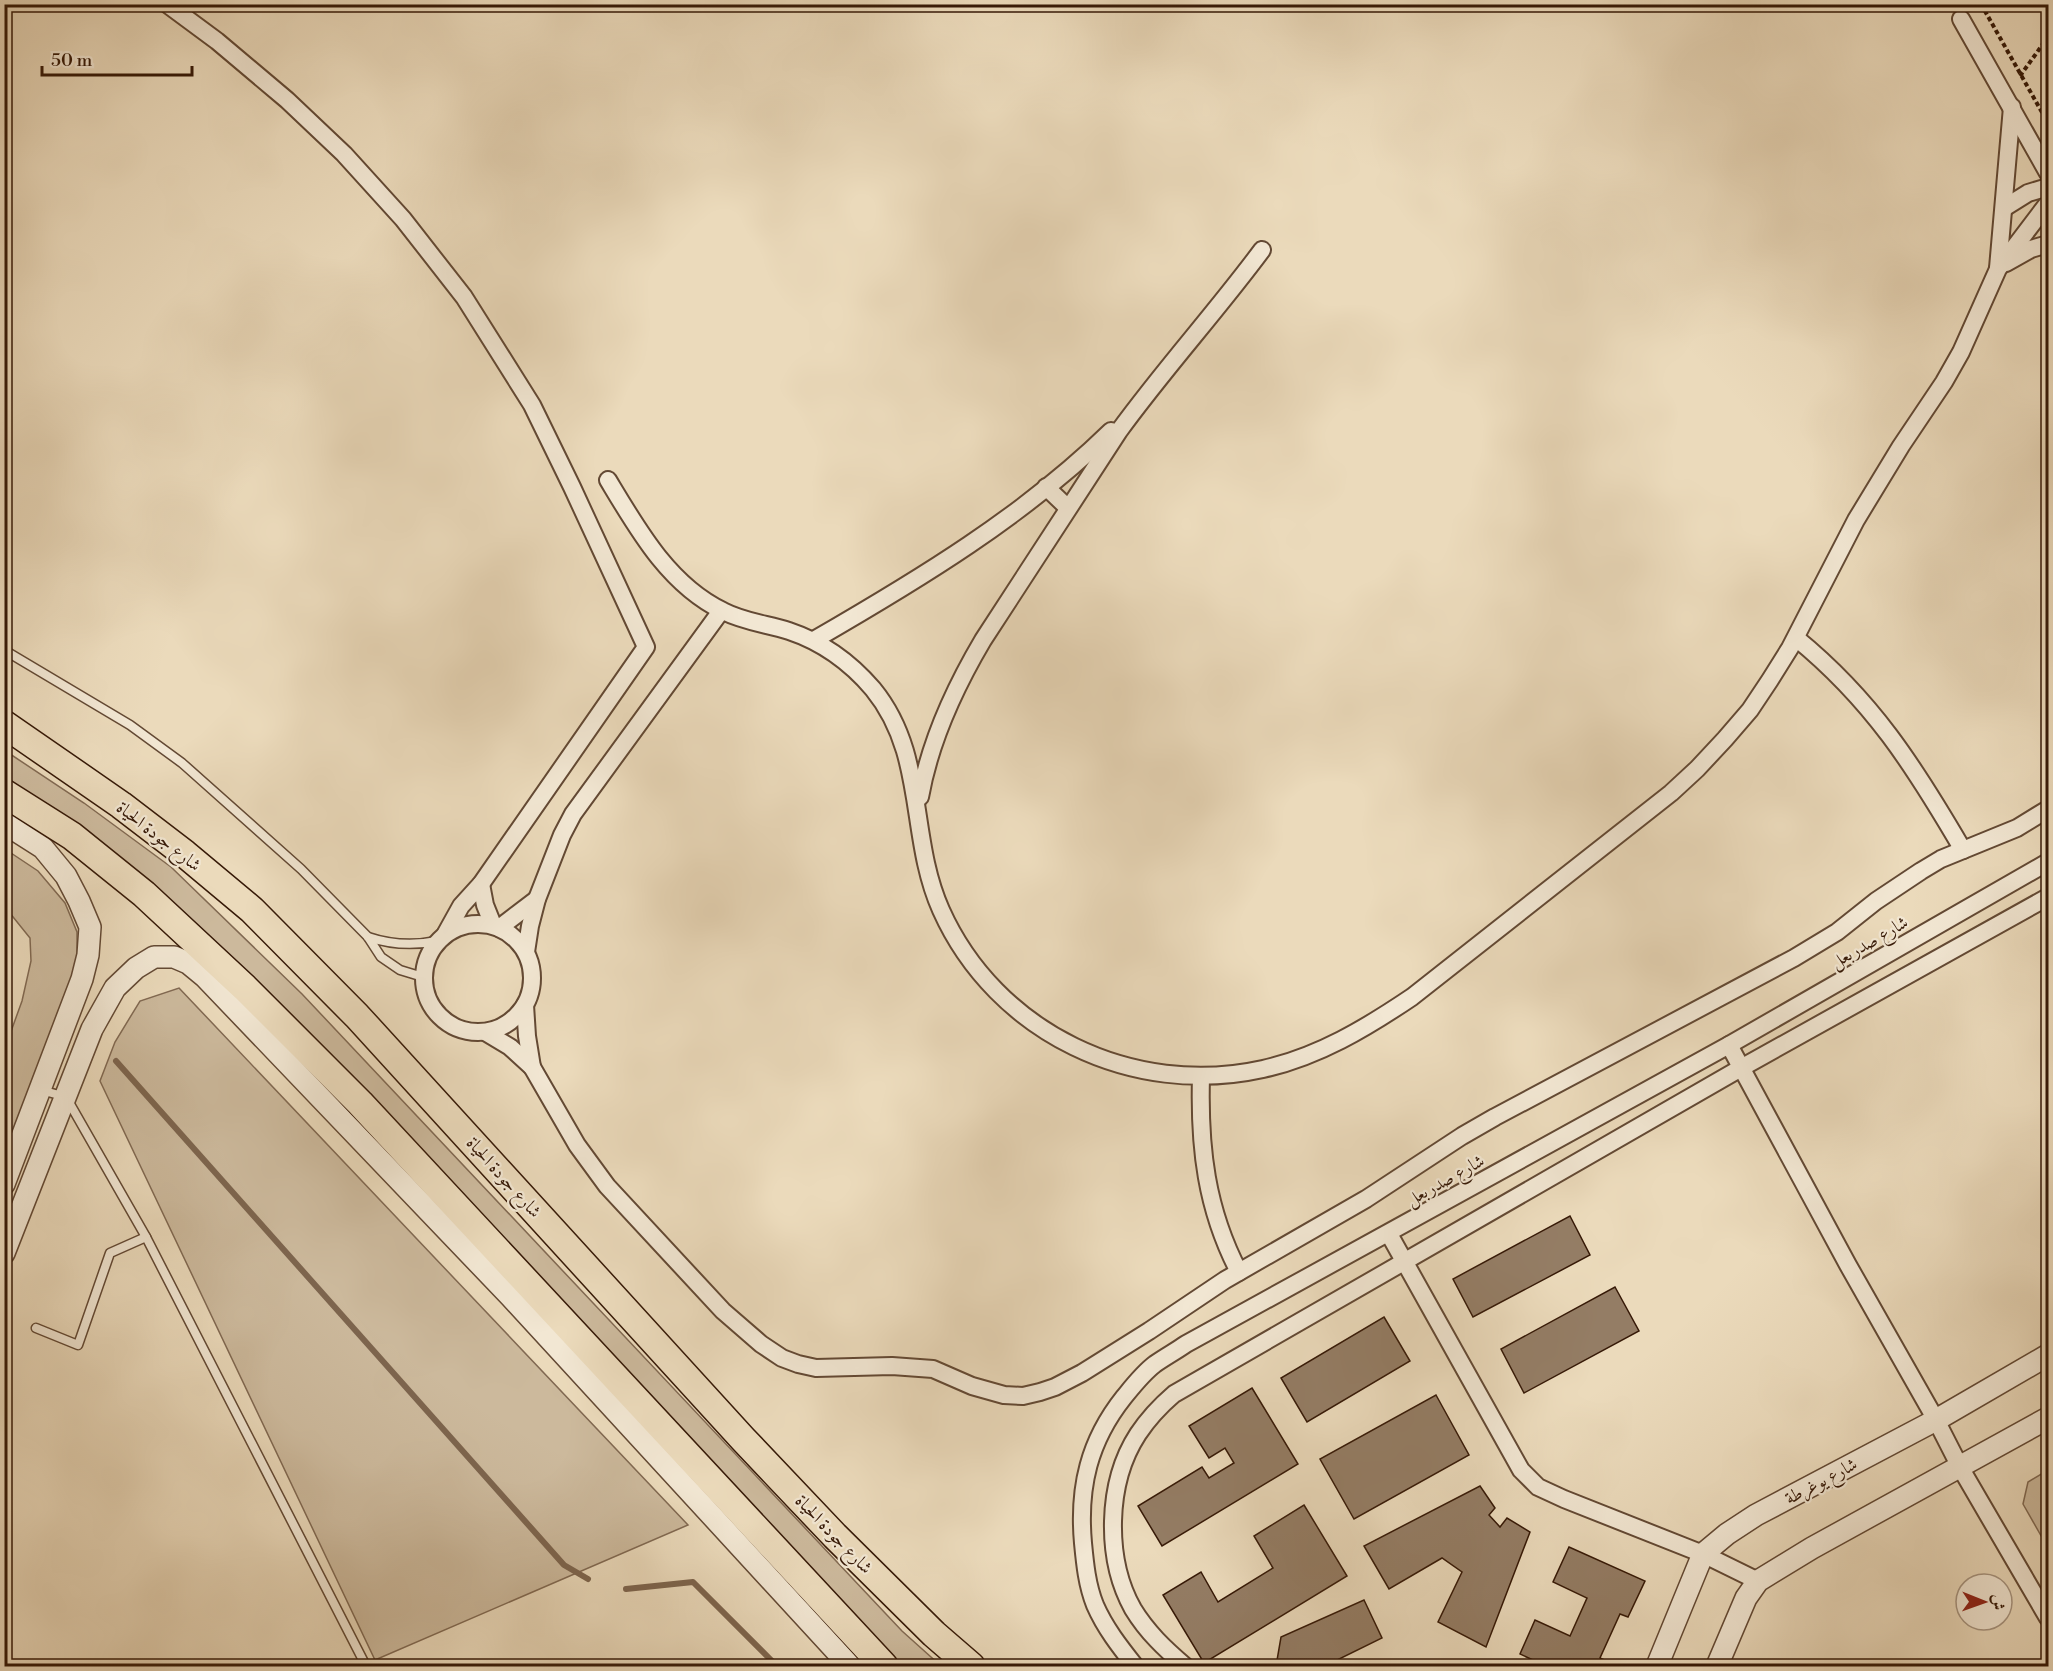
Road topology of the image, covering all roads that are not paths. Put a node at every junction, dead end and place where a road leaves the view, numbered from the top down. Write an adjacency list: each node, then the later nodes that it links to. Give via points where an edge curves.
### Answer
1 (166, 4): 27 (street, via 217,41 344,154 403,219 464,297 532,405 646,647)
2 (1961, 18): 3 (street)
3 (2012, 107): 4 (street); 7 (street)
4 (2049, 173)
5 (2049, 187): 7 (street, via 2028,193)
6 (2049, 203): 10 (street)
7 (2004, 208): 10 (street)
8 (2049, 244): 10 (street, via 2022,253)
9 (1262, 250): 11 (street)
10 (1998, 268): 16 (street, via 1961,352 1856,520)
11 (1140, 402): 13 (street); 14 (street)
12 (608, 480): 15 (street, via 661,561 691,591)
13 (1046, 488): 14 (street); 17 (street, via 954,555)
14 (1068, 508): 23 (street, via 965,672 948,706 923,779)
15 (721, 611): 17 (street); 29 (street, via 573,814)
16 (1796, 638): 25 (street, via 1870,709 1904,754); 40 (street, via 1750,710 1697,769 1412,997 1341,1041 1308,1055 1265,1069)
17 (814, 640): 23 (street, via 858,672 889,711 910,765)
18 (4, 650): 32 (lane, via 130,725 182,763 301,869)
19 (4, 700): 20 (highway)
20 (15, 731): 60 (highway, شارع جودة الحياة, via 121,805 252,910 365,1025 835,1536)
21 (4, 793): 59 (highway, via 72,836 144,894 245,988 360,1103)
22 (2049, 809): 25 (street, via 2017,828)
23 (917, 810): 40 (street, via 924,857 941,910 970,960 1010,1004 1085,1053 1138,1070)
24 (4, 823): 41 (street, via 43,848 66,876 90,927 82,979)
25 (1963, 850): 48 (street, via 1921,870 1837,932 1794,958 1495,1117 1366,1199)
26 (2049, 862): 37 (street, شارع صدربعل)
27 (481, 884): 30 (street, via 485,905); 31 (street, via 461,906)
28 (2049, 897): 39 (street)
29 (537, 899): 30 (street); 33 (street)
30 (496, 926): 31 (street, via 468,924); 33 (street, via 515,938)
31 (442, 937): 32 (lane, via 423,944); 34 (street, via 430,950)
32 (368, 938): 34 (lane, via 390,965)
33 (526, 952): 35 (street, via 532,970)
34 (423, 977): 36 (street, via 425,993 440,1017 465,1031)
35 (525, 1005): 36 (street, via 504,1026); 38 (street)
36 (485, 1032): 38 (street)
37 (1729, 1045): 39 (street); 44 (street, شارع صدربعل)
38 (532, 1066): 48 (street, via 577,1145 608,1186 742,1329 768,1349 798,1364 816,1368 914,1366 1004,1395 1023,1396 1055,1387)
39 (1741, 1068): 47 (street); 52 (street)
40 (1201, 1077): 48 (street, via 1201,1136 1209,1191 1222,1237)
41 (40, 1089): 42 (lane); 43 (street)
42 (66, 1097): 45 (lane); 46 (street); 58 (street, via 92,1029 115,988 154,957 174,957 188,963 510,1296)
43 (4, 1184)
44 (1389, 1234): 47 (street); 61 (street, شارع صدربعل, via 1186,1344 1154,1365 1108,1417 1091,1452 1082,1495 1085,1572 1095,1605 1113,1638)
45 (146, 1237): 49 (lane, via 110,1253 78,1345); 57 (lane)
46 (4, 1253)
47 (1404, 1260): 54 (street, via 1521,1470 1538,1487); 62 (street, via 1174,1394 1137,1436 1122,1467 1113,1510 1118,1573 1133,1608 1151,1633)
48 (1239, 1272)
49 (36, 1328)
50 (2049, 1355): 52 (street, شارع يوغرطة)
51 (2049, 1418): 53 (street)
52 (1936, 1420): 53 (street); 54 (street, شارع يوغرطة, via 1756,1515)
53 (1960, 1467): 55 (street); 56 (street)
54 (1703, 1554): 55 (street); 63 (street, شارع يوغرطة)
55 (1758, 1581): 64 (street, via 1746,1598)
56 (2049, 1617)
57 (366, 1666)
58 (850, 1666)
59 (884, 1666)
60 (971, 1666)
61 (1135, 1666)
62 (1185, 1666)
63 (1657, 1666)
64 (1717, 1666)

